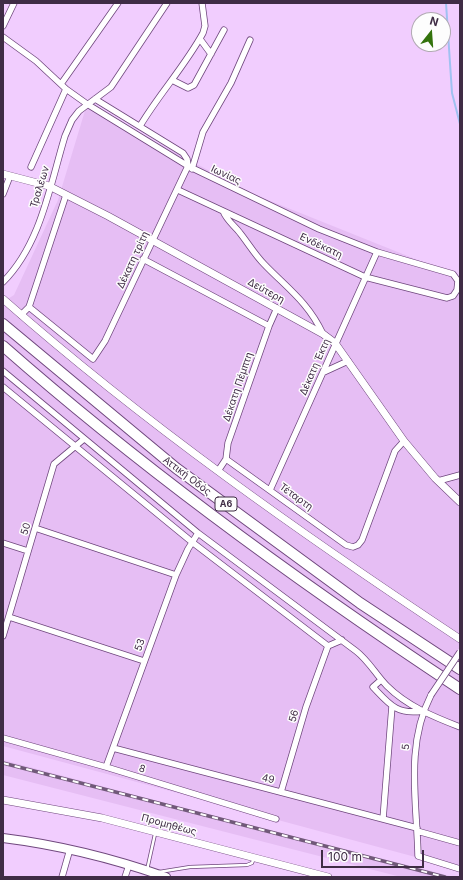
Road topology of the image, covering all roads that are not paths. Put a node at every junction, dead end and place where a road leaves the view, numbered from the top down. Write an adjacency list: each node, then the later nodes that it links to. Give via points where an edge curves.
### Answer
1 (14, 3): 5 (street)
2 (118, 3): 12 (street)
3 (167, 3): 14 (street, Τραλέων, via 117,79 106,92)
4 (202, 3): 8 (street, via 205,26)
5 (3, 26)
6 (224, 30): 10 (street)
7 (4, 39): 12 (street, Ιωνίας, via 36,61)
8 (200, 39): 10 (street); 11 (street)
9 (250, 40): 18 (street, Δέκατη τρίτη, via 231,83 203,132)
10 (211, 54): 11 (street, via 194,85 188,88)
11 (172, 80): 16 (street, via 155,100)
12 (61, 84): 13 (street, Ιωνίας)
13 (66, 89): 15 (street, Ιωνίας); 17 (street)
14 (95, 98): 15 (street, Τραλέων); 16 (street)
15 (87, 104): 18 (street, Ιωνίας); 20 (street, Τραλέων, via 68,127)
16 (140, 126): 18 (street, via 184,154)
17 (31, 167)
18 (190, 168): 21 (street, Δέκατη τρίτη); 26 (street, Ιωνίας, via 320,229)
19 (7, 175): 20 (street, Δεύτερη); 22 (street)
20 (49, 186): 23 (street, Δεύτερη); 29 (street, Τραλέων, via 31,242 22,260)
21 (178, 190): 24 (street, Ενδέκατη); 25 (street, Δέκατη τρίτη)
22 (3, 194)
23 (66, 195): 25 (street, Δεύτερη); 32 (street)
24 (223, 211): 28 (street, Ενδέκατη); 37 (street, via 228,221 263,264 294,292 316,319)
25 (152, 241): 27 (street, Δέκατη τρίτη); 33 (street, Δεύτερη)
26 (377, 252): 28 (street, Δέκατη Έκτη); 30 (street, Ιωνίας, via 453,274 458,281)
27 (143, 260): 32 (street, Δέκατη τρίτη, via 105,342 92,359); 36 (street)
28 (365, 277): 30 (street, Ενδέκατη, via 447,298 453,296); 38 (street, Δέκατη Έκτη)
29 (3, 282)
30 (458, 288)
31 (3, 299): 34 (street)
32 (29, 307): 34 (street)
33 (277, 308): 36 (street, Δέκατη Πέμπτη); 37 (street, Δεύτερη)
34 (21, 315): 48 (street)
35 (3, 324): 66 (highway, Αττική Οδός / Α6, via 176,468 360,603)
36 (269, 326): 47 (street, Δέκατη Πέμπτη, via 228,443)
37 (323, 334): 38 (street, Δεύτερη)
38 (335, 343): 40 (street, Δεύτερη); 42 (street, Δέκατη Έκτη)
39 (3, 346): 68 (highway, Αττική Οδός / Α6, via 166,481 351,617)
40 (348, 361): 42 (street); 45 (street, Δεύτερη)
41 (3, 370): 44 (street)
42 (324, 372): 51 (street, Δέκατη Έκτη)
43 (3, 387): 46 (street)
44 (84, 439): 46 (street, 50); 54 (street)
45 (404, 441): 50 (street, Δεύτερη); 51 (street, Τέταρτη, via 395,451 362,540 356,546 349,547)
46 (75, 446): 53 (street, 50, via 54,464); 55 (street)
47 (226, 459): 48 (street, Δέκατη Πέμπτη); 51 (street, Τέταρτη)
48 (218, 471): 61 (street)
49 (460, 475): 50 (street)
50 (438, 481): 52 (street, Δεύτερη)
51 (270, 490)
52 (460, 502)
53 (35, 528): 57 (street, 50); 58 (street)
54 (198, 533): 55 (street, 53); 62 (street)
55 (192, 542): 58 (street, 53); 63 (street)
56 (3, 543): 57 (street)
57 (28, 551): 59 (street, 50)
58 (176, 575): 65 (street, 53)
59 (9, 617): 60 (street, 50); 65 (street)
60 (3, 636)
61 (460, 639)
62 (342, 640): 63 (street); 67 (street, via 363,656)
63 (328, 646): 75 (street, 56, via 306,707)
64 (460, 652): 70 (street, 5, bridge)
65 (144, 661): 73 (street, 53)
66 (460, 669)
67 (381, 680): 69 (street, via 373,687); 70 (street)
68 (460, 689)
69 (392, 706): 70 (street, via 407,713); 77 (street)
70 (423, 711): 71 (street); 79 (street, 5, via 414,755)
71 (460, 727)
72 (3, 738): 74 (street, 8)
73 (113, 748): 74 (street, 53); 75 (street, 49)
74 (106, 767): 78 (street, 8)
75 (281, 792): 77 (street, 49)
76 (3, 800): 80 (street, Προμηθέως, via 102,818)
77 (383, 819): 79 (street, 49)
78 (276, 820)
79 (417, 830): 82 (street, 49); 86 (street, 5, via 418,856)
80 (155, 832): 84 (street, Προμηθέως); 87 (lane)
81 (3, 840): 83 (main road)
82 (460, 843)
83 (70, 848): 85 (main road); 88 (street)
84 (254, 858): 87 (lane, via 252,863 247,865 190,867); 91 (street, Προμηθέως)
85 (129, 865): 87 (main road); 89 (street)
86 (460, 869)
87 (150, 872): 90 (main road)
88 (62, 877)
89 (125, 877)
90 (166, 877)
91 (326, 877)

